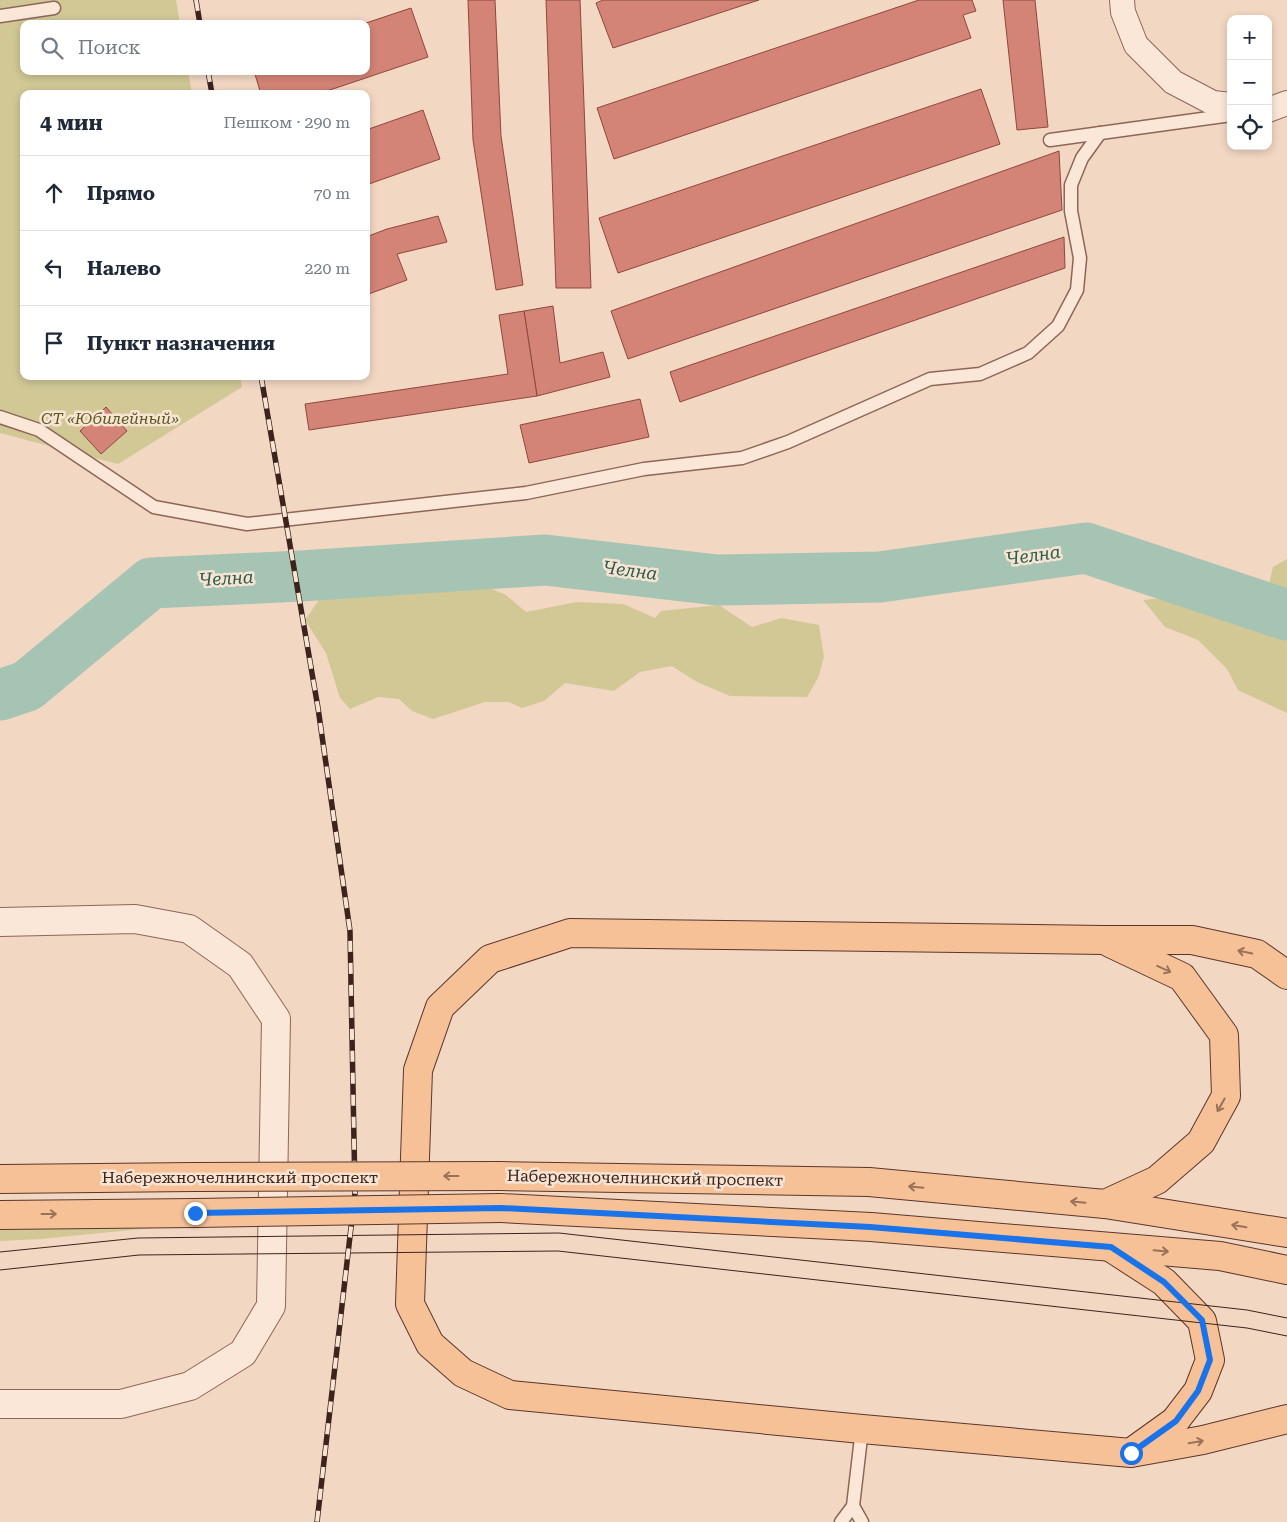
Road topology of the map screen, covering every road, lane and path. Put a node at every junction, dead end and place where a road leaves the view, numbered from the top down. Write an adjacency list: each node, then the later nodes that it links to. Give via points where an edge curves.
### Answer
1 (1122, 0): 4 (street, via 1123,12 1136,45 1173,82 1213,103)
2 (54, 8): 3 (lane)
3 (0, 16)
4 (1227, 105)
5 (1227, 116): 6 (lane)
6 (1100, 133): 7 (lane); 8 (lane, via 1082,158 1071,185 1071,211 1080,258 1077,290 1058,326 1028,353 980,374 930,379 788,442 742,458 644,469 526,492 247,524 154,507 39,430)
7 (1050, 140)
8 (0, 417)
9 (0, 922): 18 (street, via 135,919 189,929 240,966 276,1019 272,1306 243,1353 190,1386 121,1404)
10 (1104, 940): 11 (main road, one-way to 10, via 1257,954 1192,940); 13 (main road, one-way to 13, via 1182,977 1224,1035 1226,1096 1201,1142 1157,1180); 20 (main road, via 570,933 490,959 440,1007 418,1070 410,1304 430,1344 463,1373 510,1395)
11 (1287, 975)
12 (0, 1179): 13 (main road, Набережночелнинский проспект, one-way to 12, bridge, via 869,1182 500,1176)
13 (1105, 1204): 15 (main road, Набережночелнинский проспект, one-way to 13)
14 (0, 1215): 16 (main road, Набережночелнинский проспект, one-way to 16, bridge, via 501,1208 870,1227)
15 (1287, 1233)
16 (1111, 1247): 17 (main road, Набережночелнинский проспект, one-way to 17, via 1220,1256); 21 (main road, via 1164,1282 1202,1320 1210,1360 1198,1391 1176,1421)
17 (1287, 1270)
18 (0, 1404)
19 (1287, 1419): 21 (main road, one-way to 19, via 1203,1440)
20 (862, 1430): 21 (main road); 22 (lane)
21 (1131, 1453)
22 (853, 1506): 23 (lane); 24 (lane)
23 (841, 1522)
24 (862, 1522)

